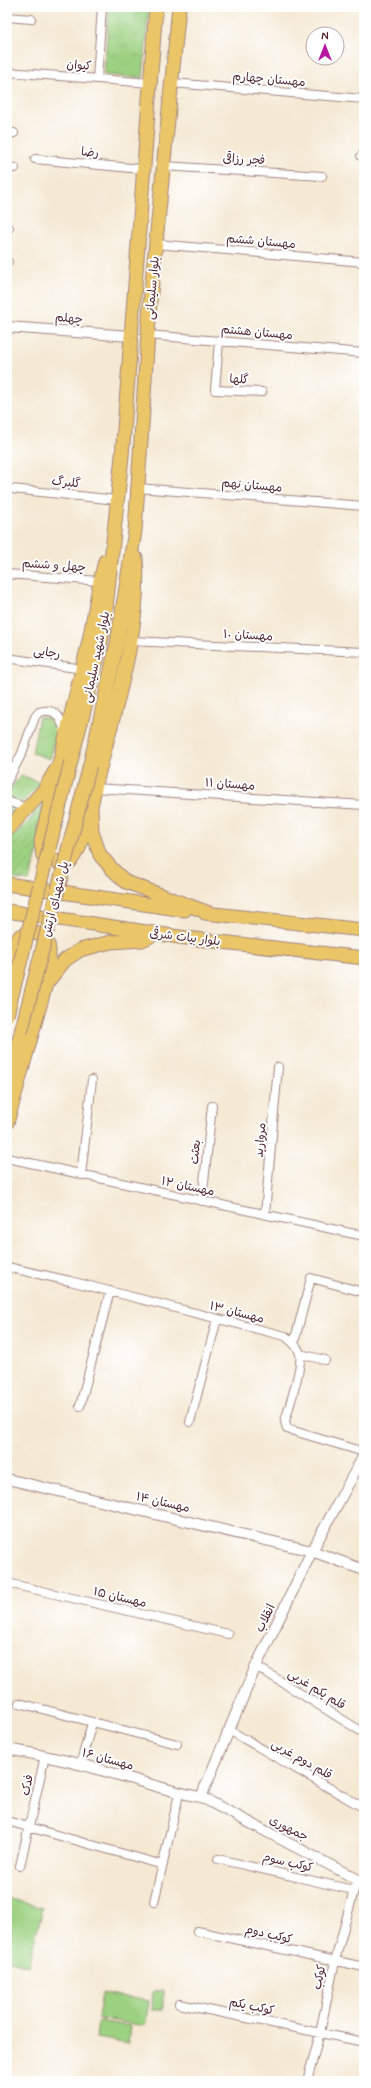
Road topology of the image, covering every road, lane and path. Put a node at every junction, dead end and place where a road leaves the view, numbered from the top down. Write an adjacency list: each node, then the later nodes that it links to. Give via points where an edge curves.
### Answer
1 (8, 7): 5 (street)
2 (102, 7): 8 (street)
3 (156, 7): 9 (main road, بلوار سلیمانی)
4 (179, 7): 10 (main road, بلوار سلیمانی)
5 (7, 16): 6 (street)
6 (31, 19)
7 (7, 72): 8 (street, کیوان)
8 (97, 79): 9 (street, کیوان)
9 (150, 83): 14 (main road, بلوار سلیمانی)
10 (172, 83): 11 (street, مهستان چهارم); 13 (main road, بلوار سلیمانی)
11 (364, 99)
12 (35, 159): 14 (street, رضا)
13 (164, 166): 15 (street, فجر رزاقی); 16 (main road, بلوار سلیمانی)
14 (142, 169): 19 (main road, بلوار سلیمانی)
15 (322, 176)
16 (156, 244): 17 (street, مهستان ششم); 20 (main road, بلوار سلیمانی)
17 (364, 262)
18 (7, 327): 19 (street, چهلم)
19 (130, 336): 26 (main road, بلوار سلیمانی)
20 (148, 336): 21 (street, مهستان هشتم); 24 (main road, بلوار سلیمانی)
21 (219, 341): 22 (street, مهستان هشتم); 23 (street, گلها, via 215,390)
22 (364, 353)
23 (262, 392)
24 (138, 488): 27 (street, مهستان نهم); 29 (main road, بلوار سلیمانی)
25 (12, 489): 26 (street, گلبرگ)
26 (117, 500): 28 (main road, بلوار سلیمانی)
27 (364, 506)
28 (114, 528): 32 (main road); 38 (main road, بلوار شهید سلیمانی, via 100,648)
29 (134, 531): 30 (main road, بلوار سلیمانی); 33 (main road, via 138,577)
30 (129, 570): 39 (main road, بلوار شهید سلیمانی, via 117,643)
31 (7, 574): 32 (street, چهل و ششم)
32 (100, 581): 36 (main road)
33 (131, 641): 34 (street, مهستان ۱۰); 41 (main road)
34 (364, 652)
35 (7, 658): 36 (street, رجایی)
36 (83, 669): 37 (main road)
37 (66, 736): 38 (main road); 40 (street, via 58,714 44,710 38,712)
38 (65, 763): 44 (main road); 45 (main road, via 41,841 43,856 60,863 73,859 79,848); 55 (main road, پل شهدای ارتش, bridge)
39 (90, 765): 58 (main road, پل شهدای ارتش, bridge)
40 (7, 782)
41 (94, 788): 43 (street, مهستان ۱۱); 45 (main road)
42 (7, 801): 44 (street)
43 (364, 805)
44 (30, 807): 46 (main road)
45 (91, 807): 49 (main road, via 92,832 100,855 126,882)
46 (7, 830)
47 (7, 884): 49 (main road)
48 (7, 911): 51 (main road, بلوار بیات شرقی)
49 (212, 914): 50 (main road)
50 (364, 930)
51 (155, 934): 52 (main road, بلوار بیات شرقی); 54 (main road, via 142,940 111,942 80,950 66,960)
52 (364, 958)
53 (7, 967): 54 (main road, via 14,944 20,936 40,935 49,944)
54 (46, 984): 60 (main road)
55 (7, 1015)
56 (278, 1067): 64 (street, مروارید)
57 (92, 1080): 62 (street)
58 (7, 1084)
59 (212, 1106): 63 (street, بعثت)
60 (7, 1123)
61 (7, 1158): 62 (street, مهستان ۱۲)
62 (81, 1175): 63 (street, مهستان ۱۲)
63 (202, 1201): 64 (street, مهستان ۱۲)
64 (265, 1214): 65 (street, مهستان ۱۲)
65 (364, 1236)
66 (7, 1267): 67 (street, مهستان ۱۳)
67 (110, 1291): 69 (street, مهستان ۱۳); 73 (street)
68 (363, 1292): 70 (street, via 311,1278)
69 (217, 1319): 70 (street, مهستان ۱۳, via 285,1336); 74 (street)
70 (294, 1343): 71 (street)
71 (300, 1354): 72 (street); 75 (street, via 299,1368 285,1421 287,1429)
72 (325, 1360)
73 (80, 1406)
74 (190, 1422)
75 (364, 1452)
76 (364, 1455): 78 (street, انقلاب)
77 (7, 1480): 78 (street, مهستان ۱۴)
78 (312, 1551): 79 (street, مهستان ۱۴); 82 (street, انقلاب)
79 (364, 1570)
80 (7, 1583): 81 (street, مهستان ۱۵)
81 (228, 1634)
82 (256, 1666): 85 (street, انقلاب); 86 (street, قلم یکم غربی)
83 (19, 1703): 84 (street)
84 (92, 1723): 87 (street); 90 (street)
85 (229, 1730): 92 (street, انقلاب); 93 (street, قلم دوم غربی)
86 (364, 1732)
87 (177, 1744)
88 (7, 1749): 89 (street, مهستان ۱۶)
89 (45, 1756): 90 (street, مهستان ۱۶); 95 (street, فدک)
90 (80, 1764): 91 (street, مهستان ۱۶)
91 (179, 1794): 92 (street, مهستان ۱۶); 97 (street)
92 (201, 1797): 99 (street, جمهوری)
93 (364, 1808)
94 (7, 1821): 95 (street)
95 (30, 1827): 97 (street); 98 (street, فدک)
96 (218, 1859): 100 (street, کوکب سوم)
97 (163, 1865): 101 (street)
98 (20, 1866)
99 (361, 1881): 100 (street, کوکب)
100 (353, 1890): 103 (street, کوکب)
101 (154, 1902)
102 (197, 1931): 103 (street, کوکب دوم)
103 (335, 1961): 104 (street, کوکب دوم); 106 (street, کوکب)
104 (364, 1967)
105 (179, 2004): 106 (street, کوکب یکم)
106 (320, 2033): 107 (street, کوکب یکم); 108 (street, کوکب)
107 (364, 2042)
108 (307, 2081)

